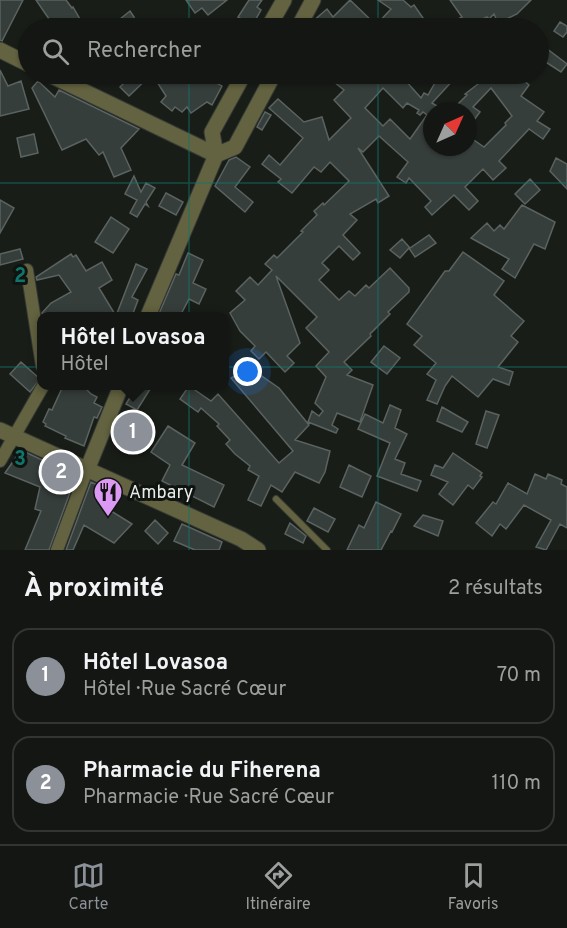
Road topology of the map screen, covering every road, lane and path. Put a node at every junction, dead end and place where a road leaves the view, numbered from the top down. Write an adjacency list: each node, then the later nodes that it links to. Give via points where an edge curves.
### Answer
1 (284, 0): 3 (street)
2 (313, 0): 4 (street)
3 (274, 18)
4 (303, 18)
5 (0, 51): 6 (street)
6 (18, 59)
7 (69, 84): 10 (street)
8 (238, 84): 10 (street, via 212,132)
9 (269, 84): 10 (street, via 235,147)
10 (216, 155): 12 (street)
11 (27, 270): 13 (street)
12 (150, 312)
13 (37, 334)
14 (41, 390): 17 (street)
15 (119, 390): 19 (street)
16 (0, 430): 17 (street)
17 (15, 436): 18 (street); 19 (street)
18 (0, 461)
19 (87, 470): 21 (street); 22 (street)
20 (276, 499): 24 (lane)
21 (238, 545): 23 (street)
22 (57, 550)
23 (258, 550)
24 (327, 550)

